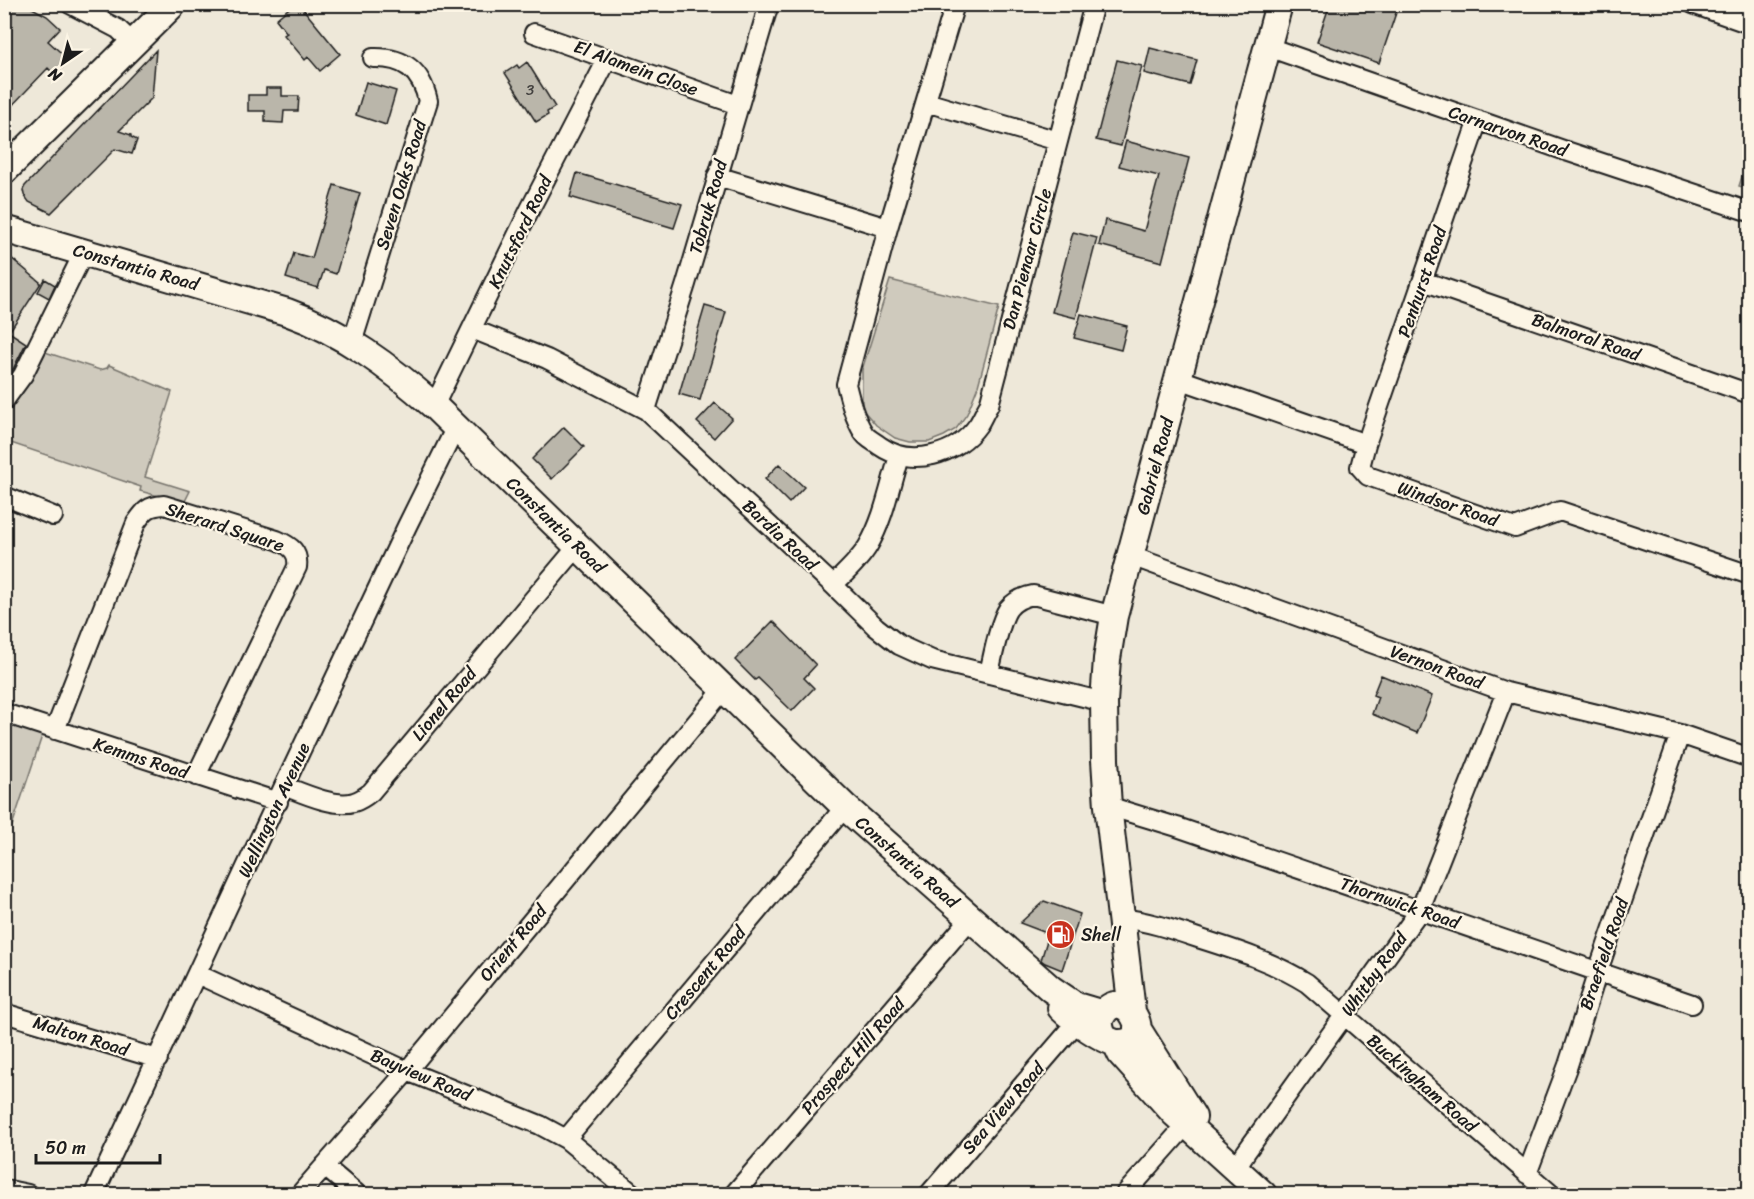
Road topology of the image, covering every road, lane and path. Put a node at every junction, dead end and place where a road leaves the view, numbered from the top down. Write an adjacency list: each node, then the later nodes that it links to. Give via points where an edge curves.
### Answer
1 (70, 4): 10 (street, via 118,29)
2 (173, 4): 10 (main road)
3 (769, 4): 15 (street, Tobruk Road)
4 (955, 4): 14 (street)
5 (1094, 4): 17 (street, Dan Pienaar Circle)
6 (1279, 4): 11 (main road, Gabriel Road)
7 (1693, 4): 8 (street)
8 (1749, 24)
9 (534, 33): 13 (street, El Alamein Close)
10 (134, 44): 18 (main road)
11 (1268, 47): 16 (street, Carnarvon Road); 27 (main road, Gabriel Road)
12 (373, 58): 26 (street, Seven Oaks Road, via 387,57 408,67 425,87 428,101)
13 (608, 58): 15 (street, El Alamein Close); 25 (street, Knutsford Road)
14 (926, 102): 17 (street); 21 (street)
15 (738, 105): 19 (street, Tobruk Road)
16 (1478, 120): 20 (street, Carnarvon Road); 24 (street, Penhurst Road)
17 (1059, 141): 34 (street, Dan Pienaar Circle, via 989,405 977,426 961,442 939,454)
18 (4, 171)
19 (717, 176): 21 (street); 31 (street, Tobruk Road)
20 (1749, 212)
21 (888, 228): 34 (street, via 846,384 864,434)
22 (4, 229): 23 (main road, Constantia Road)
23 (84, 252): 26 (main road, Constantia Road, via 293,314); 29 (street, via 22,375)
24 (1423, 281): 28 (street, Balmoral Road); 33 (street, Penhurst Road)
25 (472, 329): 30 (street, Knutsford Road); 31 (street, Bardia Road, via 547,359)
26 (352, 343): 30 (main road, Constantia Road, via 394,371)
27 (1179, 379): 33 (street); 38 (main road, Gabriel Road)
28 (1749, 394)
29 (4, 401)
30 (434, 406): 32 (main road, Constantia Road)
31 (646, 410): 40 (street, Bardia Road)
32 (456, 427): 37 (main road, Constantia Road); 51 (street, Wellington Avenue)
33 (1366, 444): 39 (street, Windsor Road, via 1360,467 1368,476 1515,528 1560,511)
34 (899, 456): 40 (street, via 868,547)
35 (4, 496): 36 (street)
36 (54, 516)
37 (578, 546): 43 (main road, Constantia Road); 51 (street, Lionel Road, via 363,798 353,802 331,801 300,792)
38 (1131, 556): 41 (main road, Gabriel Road); 44 (street, Vernon Road)
39 (1749, 575)
40 (833, 585): 42 (street, Bardia Road, via 899,645 932,660)
41 (1114, 616): 42 (street, via 1033,595 1024,597 1009,608 1003,619); 45 (main road, Gabriel Road)
42 (989, 673): 45 (street, Bardia Road)
43 (724, 689): 53 (main road, Constantia Road); 66 (street, Orient Road)
44 (1506, 692): 48 (street, Vernon Road); 54 (street, Whitby Road)
45 (1104, 702): 52 (main road, Gabriel Road)
46 (4, 713): 47 (street, Kemms Road)
47 (55, 730): 50 (street, Kemms Road); 50 (street, Sherard Square, via 136,523 151,506 164,505 278,540 294,550 297,567)
48 (1680, 734): 49 (street, Vernon Road); 58 (street, Braefield Road)
49 (1749, 758)
50 (196, 776): 51 (street, Kemms Road)
51 (281, 794): 59 (street, Wellington Avenue)
52 (1108, 806): 54 (street, Thornwick Road); 56 (main road, Gabriel Road)
53 (844, 807): 55 (main road, Constantia Road); 68 (street, Crescent Road)
54 (1420, 910): 58 (street, Thornwick Road); 62 (street, Whitby Road)
55 (971, 918): 57 (main road, Constantia Road); 79 (street, Prospect Hill Road)
56 (1121, 927): 62 (street, Buckingham Road, via 1157,924 1254,956 1307,983); 64 (main road, Gabriel Road)
57 (1022, 965): 63 (main road, Constantia Road); 64 (main road, Constantia Road, via 1068,1001)
58 (1598, 971): 60 (street, Thornwick Road); 72 (street, Braefield Road)
59 (197, 974): 65 (street, Wellington Avenue); 66 (street, Bayview Road)
60 (1692, 1004)
61 (4, 1013): 65 (street, Malton Road)
62 (1344, 1016): 71 (street, Whitby Road); 72 (street, Buckingham Road)
63 (1077, 1022): 64 (main road, Constantia Road); 80 (street, Sea View Road)
64 (1117, 1023): 67 (main road, via 1121,1054); 69 (main road, via 1186,1105)
65 (158, 1059): 75 (street, Wellington Avenue)
66 (406, 1071): 68 (street, Bayview Road); 70 (street, Orient Road)
67 (1186, 1125): 69 (main road); 81 (street)
68 (566, 1139): 78 (street, Bayview Road)
69 (1207, 1143): 71 (main road)
70 (324, 1166): 76 (street, Orient Road); 77 (street)
71 (1235, 1170): 82 (main road)
72 (1527, 1174): 83 (street, Buckingham Road)
73 (4, 1189): 74 (street)
74 (28, 1194)
75 (94, 1194)
76 (300, 1194)
77 (357, 1194)
78 (633, 1194)
79 (734, 1194)
80 (929, 1194)
81 (1125, 1194)
82 (1263, 1194)
83 (1551, 1194)

